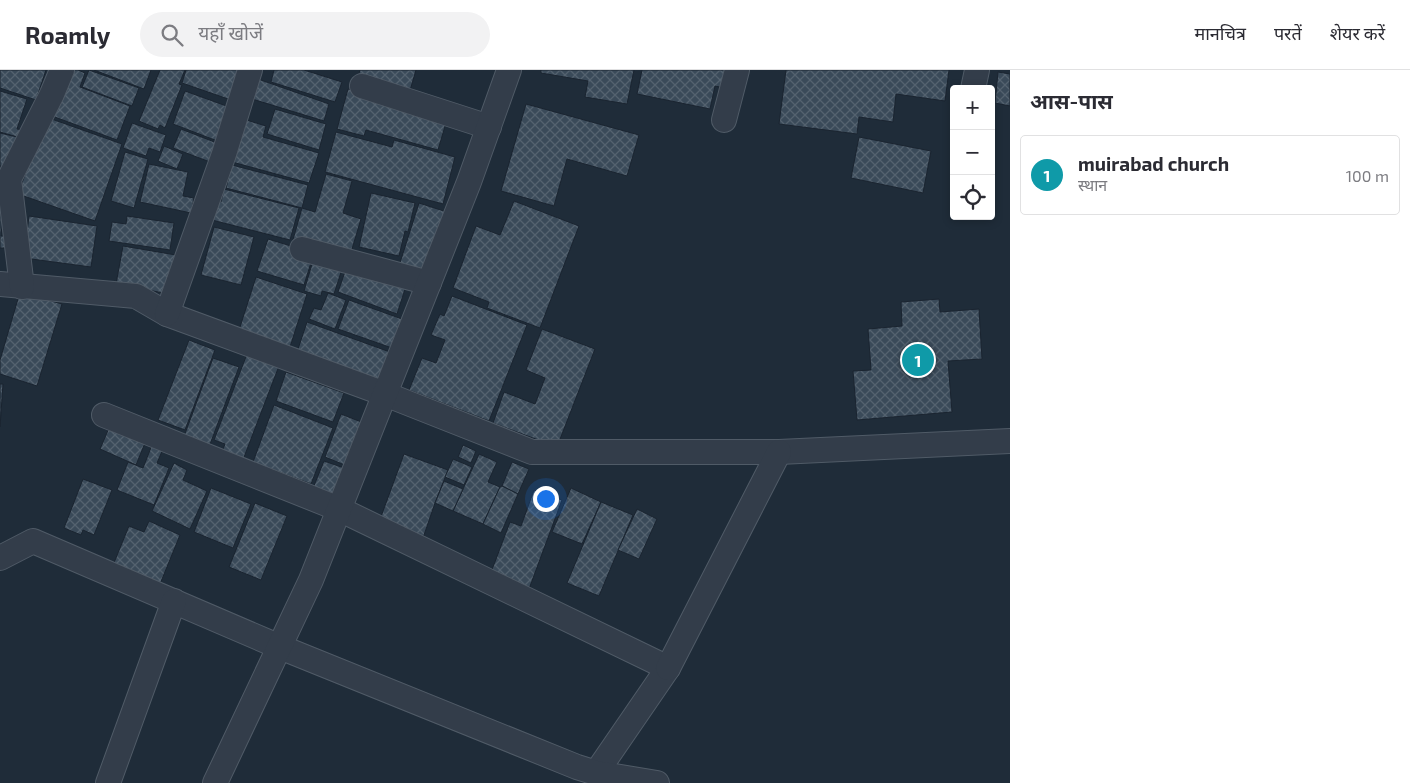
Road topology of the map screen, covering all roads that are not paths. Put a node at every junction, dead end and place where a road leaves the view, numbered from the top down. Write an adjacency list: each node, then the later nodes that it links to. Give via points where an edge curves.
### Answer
1 (62, 70): 12 (street, via 9,179)
2 (250, 70): 13 (street)
3 (509, 70): 9 (street)
4 (737, 70): 8 (street)
5 (977, 70): 6 (street)
6 (974, 85)
7 (362, 86): 9 (street)
8 (724, 120)
9 (489, 127): 11 (street)
10 (302, 249): 11 (street)
11 (428, 284): 14 (street)
12 (11, 286): 13 (street, via 136,296)
13 (167, 314): 14 (street)
14 (385, 394): 17 (street, via 532,452); 18 (street)
15 (104, 415): 18 (street)
16 (1010, 442): 17 (street)
17 (779, 452): 22 (street)
18 (339, 509): 21 (street, via 312,580); 22 (street)
19 (0, 558): 20 (street, via 33,541)
20 (174, 601): 21 (street); 24 (street)
21 (280, 647): 23 (street); 25 (street)
22 (668, 668): 23 (street)
23 (582, 774): 26 (street)
24 (108, 783)
25 (215, 783)
26 (657, 783)

